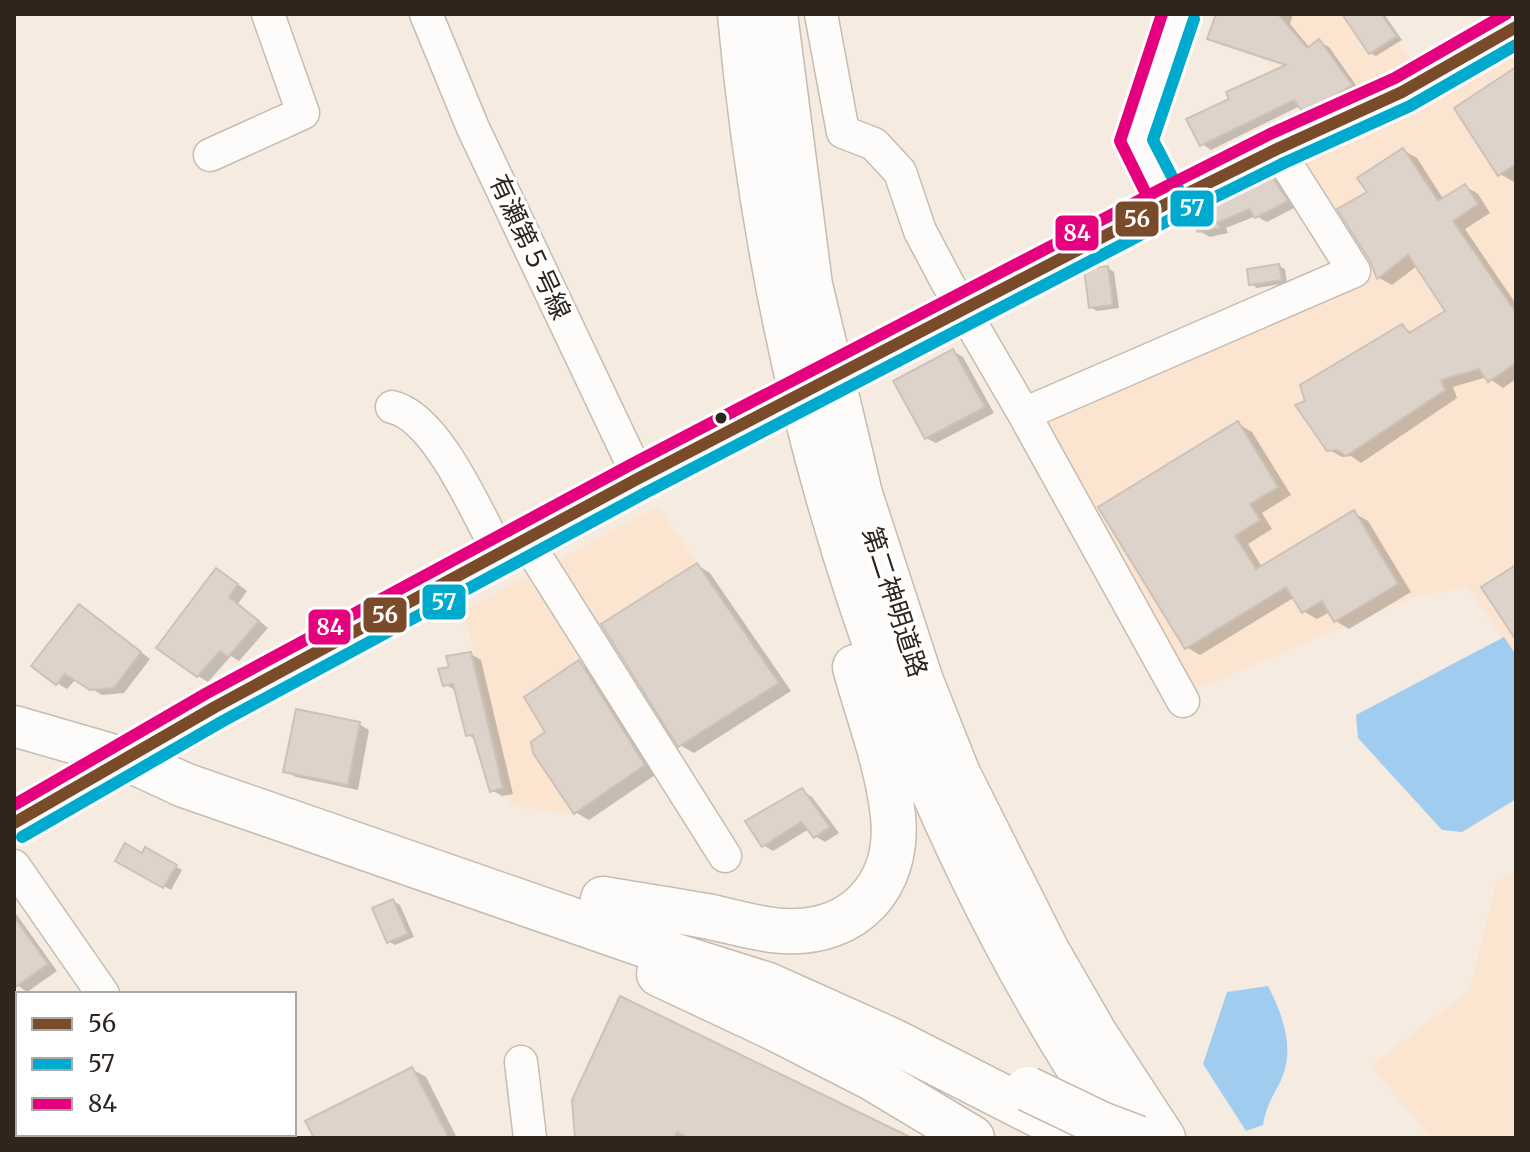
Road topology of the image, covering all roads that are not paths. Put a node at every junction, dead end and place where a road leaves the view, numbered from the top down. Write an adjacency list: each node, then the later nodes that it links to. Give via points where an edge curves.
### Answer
1 (268, 14): 10 (street, via 303,113)
2 (426, 14): 15 (street, 有瀬第５号線, via 473,128)
3 (740, 14): 8 (highway, 第二神明道路)
4 (775, 14): 32 (highway, 第二神明道路, via 810,285 860,494 916,668 958,774 1040,939)
5 (821, 14): 12 (street, via 843,132 874,144 900,172 920,231)
6 (1179, 14): 11 (street, via 1136,141)
7 (1516, 27): 9 (street, via 1402,92)
8 (748, 103): 23 (highway, via 770,295 822,549 890,794 891,860 860,910 827,927 763,929); 30 (highway, 第二神明道路, via 805,407 891,691 972,878 1061,1040)
9 (1277, 149): 11 (street); 14 (street, via 1354,271)
10 (210, 155)
11 (1168, 203): 12 (street)
12 (962, 309): 14 (street); 15 (street, bridge)
13 (392, 407): 16 (street, via 404,410 439,443)
14 (1024, 414): 17 (street)
15 (639, 478): 16 (street)
16 (512, 546): 19 (street); 21 (street)
17 (1183, 701)
18 (14, 726): 19 (main road)
19 (128, 759): 20 (street); 23 (highway, via 224,775)
20 (14, 823)
21 (725, 856)
22 (14, 866): 24 (street)
23 (602, 914): 26 (highway, via 836,995); 28 (highway, via 663,977 872,1078)
24 (102, 992)
25 (521, 1062): 27 (street)
26 (1024, 1098): 29 (highway); 31 (highway, bridge)
27 (530, 1138)
28 (972, 1138)
29 (1087, 1138)
30 (1124, 1138)
31 (1138, 1138)
32 (1163, 1138)

